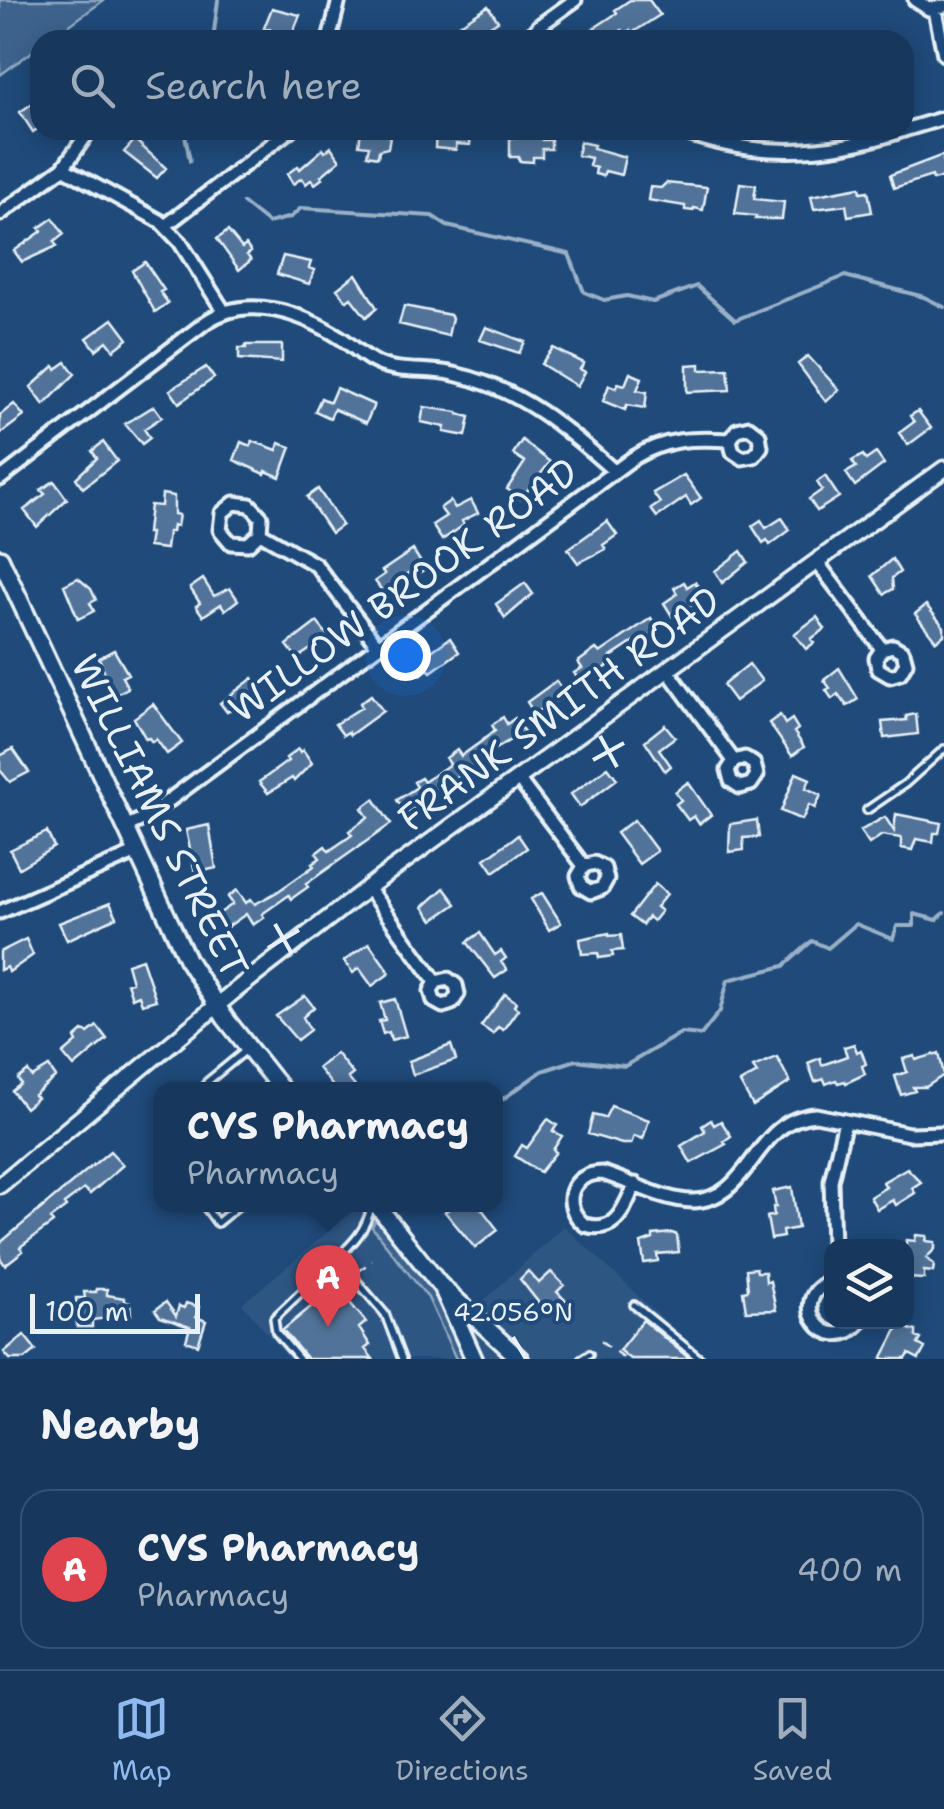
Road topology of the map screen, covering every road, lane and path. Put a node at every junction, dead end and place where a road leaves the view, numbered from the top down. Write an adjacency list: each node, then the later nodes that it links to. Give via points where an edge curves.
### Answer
1 (339, 0): 5 (street)
2 (575, 0): 6 (street)
3 (915, 0): 4 (street)
4 (939, 8): 7 (street)
5 (331, 30)
6 (536, 30)
7 (944, 54)
8 (944, 118): 9 (street)
9 (914, 127)
10 (83, 140): 14 (street)
11 (277, 140): 16 (street)
12 (713, 140): 13 (street, via 799,150)
13 (868, 140)
14 (63, 168): 15 (street); 16 (street)
15 (0, 214)
16 (165, 226): 17 (street)
17 (223, 310): 20 (street, via 286,313 382,365 493,386 556,420); 21 (street)
18 (730, 440): 20 (street, WILLOW BROOK ROAD, via 669,441)
19 (944, 469): 24 (street, FRANK SMITH ROAD)
20 (614, 472): 25 (street, WILLOW BROOK ROAD)
21 (0, 479)
22 (260, 533): 25 (street, via 316,565)
23 (0, 558): 32 (main road, WILLIAMS STREET)
24 (818, 562): 26 (street); 27 (street, FRANK SMITH ROAD)
25 (378, 646): 32 (street, WILLOW BROOK ROAD)
26 (882, 649)
27 (668, 671): 29 (street); 30 (street, FRANK SMITH ROAD)
28 (944, 750): 31 (lane)
29 (734, 761)
30 (519, 780): 34 (street); 35 (street, FRANK SMITH ROAD)
31 (867, 810)
32 (125, 828): 33 (main road, WILLIAMS STREET)
33 (136, 852): 36 (street); 38 (main road, WILLIAMS STREET)
34 (584, 866)
35 (368, 888): 37 (street); 38 (street, FRANK SMITH ROAD)
36 (0, 912)
37 (436, 982)
38 (217, 1006): 39 (main road, WILLIAMS STREET); 45 (street, FRANK SMITH ROAD)
39 (248, 1048): 40 (lane); 41 (main road, WILLIAMS STREET)
40 (208, 1082)
41 (276, 1082)
42 (845, 1121): 43 (street, via 909,1134); 44 (street, via 816,1115 783,1124 737,1181 704,1200 686,1201); 50 (street, via 832,1171)
43 (944, 1133)
44 (635, 1184): 44 (street, via 623,1212 607,1226 586,1225 572,1209 573,1188 588,1174)
45 (0, 1185)
46 (209, 1212): 47 (lane, via 217,1223)
47 (230, 1212)
48 (372, 1212): 51 (lane)
49 (381, 1212): 54 (main road)
50 (832, 1239)
51 (338, 1258): 60 (lane, via 276,1314 276,1332); 61 (lane, via 385,1314)
52 (372, 1260): 53 (path)
53 (358, 1272)
54 (440, 1284): 62 (main road); 63 (main road)
55 (824, 1285): 57 (street, via 812,1297 816,1324 836,1334)
56 (634, 1305): 66 (lane)
57 (852, 1329)
58 (602, 1341): 65 (path)
59 (590, 1354): 64 (lane)
60 (299, 1359)
61 (402, 1359)
62 (474, 1359)
63 (520, 1359)
64 (582, 1359)
65 (624, 1359)
66 (700, 1359)

